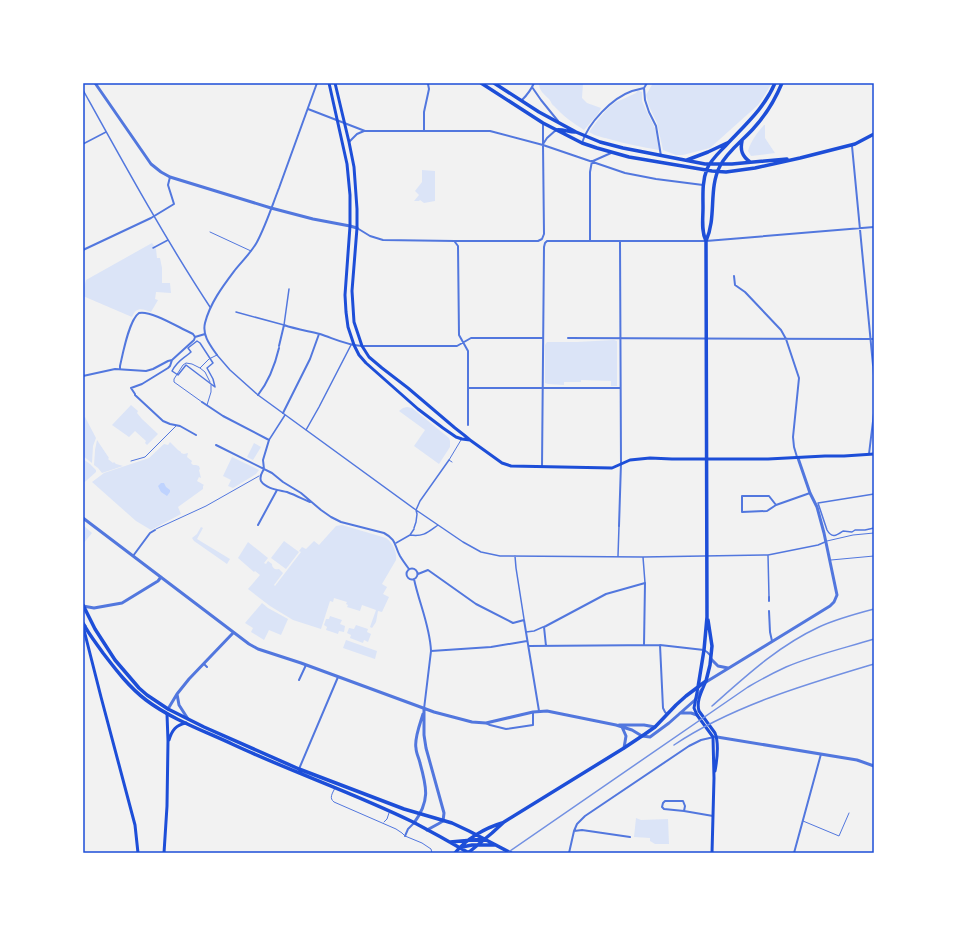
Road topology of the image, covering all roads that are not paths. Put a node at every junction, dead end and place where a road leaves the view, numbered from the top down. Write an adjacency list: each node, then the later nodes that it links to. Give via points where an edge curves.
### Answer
1 (95, 83): 46 (street, via 152,164)
2 (318, 83): 17 (street)
3 (329, 83): 18 (main road)
4 (335, 83): 21 (main road)
5 (427, 83): 24 (street, via 429,89 424,112)
6 (481, 83): 15 (main road)
7 (494, 83): 16 (main road)
8 (534, 83): 12 (street)
9 (647, 83): 13 (street)
10 (775, 83): 30 (main road, via 764,104)
11 (782, 83): 29 (main road, via 770,109)
12 (532, 88): 16 (street); 20 (street)
13 (644, 88): 28 (street, via 631,91 615,101 600,114); 37 (street, via 645,100 656,126)
14 (83, 90): 25 (street)
15 (509, 101): 16 (main road); 19 (main road)
16 (521, 101): 20 (main road)
17 (308, 109): 18 (street); 48 (street)
18 (337, 120): 21 (street); 50 (main road, via 347,164)
19 (543, 123): 22 (main road); 34 (street)
20 (560, 123): 26 (main road)
21 (345, 124): 23 (street); 31 (main road)
22 (556, 130): 26 (main road); 32 (main road); 34 (street)
23 (365, 131): 24 (street); 31 (street, via 357,134)
24 (424, 131): 34 (street, via 490,131)
25 (106, 132): 33 (street); 49 (street)
26 (576, 132): 28 (main road)
27 (874, 134): 35 (main road)
28 (584, 135): 32 (street); 37 (main road, via 600,142)
29 (742, 140): 41 (main road, via 744,158); 43 (main road)
30 (730, 141): 39 (main road); 42 (main road)
31 (349, 142): 52 (main road, via 354,167)
32 (582, 143): 36 (main road)
33 (83, 144)
34 (543, 145): 40 (street); 59 (street, via 542,239)
35 (852, 145): 38 (main road); 53 (street)
36 (613, 153): 40 (street); 44 (main road)
37 (661, 156): 39 (main road)
38 (800, 158): 41 (main road); 45 (main road, via 755,168)
39 (686, 160): 42 (main road)
40 (592, 161): 47 (street, via 656,180); 56 (street)
41 (750, 162): 43 (main road)
42 (710, 164): 43 (main road); 44 (main road)
43 (721, 164): 45 (main road)
44 (706, 170): 45 (main road); 47 (main road)
45 (717, 172): 58 (main road, via 711,226)
46 (170, 177): 48 (street); 49 (street, via 168,185 174,204)
47 (703, 185): 58 (main road, via 703,230)
48 (271, 208): 50 (street); 62 (street)
49 (154, 216): 55 (street); 61 (street)
50 (350, 226): 52 (street); 79 (main road, via 345,295)
51 (874, 227): 53 (street)
52 (357, 228): 59 (street, via 383,240); 80 (main road, via 352,291 354,322)
53 (860, 229): 58 (street); 76 (street)
54 (210, 232): 62 (lane)
55 (168, 240): 60 (street); 65 (street)
56 (590, 241): 57 (street); 71 (street, via 547,241 545,244)
57 (620, 241): 58 (street); 73 (street)
58 (706, 241): 74 (main road)
59 (454, 242): 78 (street, via 458,246 459,335)
60 (153, 248)
61 (83, 250)
62 (252, 251): 65 (street, via 234,270)
63 (734, 276): 75 (street, via 735,285 781,330)
64 (289, 289): 67 (street)
65 (210, 307): 68 (street, via 204,327)
66 (236, 312): 67 (street)
67 (284, 325): 69 (street); 94 (street, via 277,359)
68 (205, 334): 70 (street); 81 (street)
69 (319, 334): 79 (street); 98 (street)
70 (195, 337): 83 (street); 86 (street, via 160,318 142,312 137,314 130,327)
71 (543, 338): 78 (street, via 471,338); 91 (street)
72 (568, 338): 73 (street)
73 (620, 339): 74 (street); 93 (street)
74 (706, 339): 75 (street); 110 (main road)
75 (786, 339): 76 (street); 111 (street, via 799,378 793,437)
76 (870, 339): 77 (street); 84 (street)
77 (874, 339)
78 (464, 342): 80 (street, via 457,346); 92 (street, via 468,351)
79 (352, 345): 80 (street); 101 (street); 104 (main road, via 366,363 418,409)
80 (362, 346): 103 (main road, via 369,357)
81 (217, 355): 82 (lane); 94 (street)
82 (210, 358): 85 (lane); 87 (street, via 197,341 188,348 191,352 173,368 172,371); 90 (street, via 213,363 207,368 215,387)
83 (172, 360): 86 (street, via 146,371); 100 (street, via 168,368 142,384 130,388 163,421)
84 (873, 366): 89 (street)
85 (200, 368): 87 (lane, via 186,363); 90 (lane)
86 (120, 369): 88 (street)
87 (176, 374): 90 (street, via 178,375 186,365); 95 (lane, via 174,382)
88 (83, 376)
89 (874, 379)
90 (211, 384): 96 (lane)
91 (543, 387): 92 (street); 93 (street); 116 (street)
92 (468, 388): 99 (street)
93 (620, 388): 115 (street)
94 (258, 395): 98 (street)
95 (202, 402): 96 (street)
96 (207, 405): 105 (street)
97 (874, 413): 108 (street)
98 (284, 414): 101 (street); 105 (street)
99 (468, 425)
100 (177, 426): 102 (street); 113 (lane, via 148,456)
101 (306, 430): 124 (street)
102 (196, 435)
103 (464, 435): 104 (lane); 106 (main road)
104 (462, 439): 106 (main road); 112 (lane)
105 (269, 440): 117 (street, via 263,460)
106 (470, 440): 116 (main road, via 506,465)
107 (216, 445): 117 (street)
108 (869, 454): 109 (main road); 111 (main road)
109 (874, 454)
110 (706, 458): 111 (main road); 115 (main road, via 650,458); 139 (main road)
111 (798, 458): 120 (street)
112 (449, 460): 114 (lane); 124 (street, via 420,500)
113 (131, 461)
114 (452, 462)
115 (621, 463): 116 (main road, via 612,468); 128 (street)
116 (542, 467)
117 (264, 469): 118 (street); 122 (street, via 301,492)
118 (261, 475): 119 (street, via 262,482); 130 (lane, via 206,506)
119 (276, 490): 122 (street); 126 (street)
120 (810, 493): 123 (street); 133 (street, via 817,507)
121 (874, 494): 129 (street, via 818,503 828,533 832,535 838,535 843,531)
122 (313, 503): 134 (street, via 341,522 384,533)
123 (776, 505): 123 (street, via 767,511 742,512 742,496 769,496)
124 (416, 510): 127 (street); 132 (street, via 416,522)
125 (83, 518): 136 (street)
126 (258, 525)
127 (438, 525): 132 (street, via 419,537); 137 (street, via 481,552)
128 (619, 526): 138 (street)
129 (874, 528)
130 (155, 530): 136 (street)
131 (874, 533): 133 (lane)
132 (410, 535): 134 (street)
133 (826, 541): 135 (street, via 818,545); 142 (street)
134 (396, 543): 143 (street)
135 (768, 555): 139 (street); 148 (street)
136 (133, 556): 145 (street)
137 (515, 556): 138 (street); 153 (street)
138 (618, 556): 141 (street)
139 (706, 556): 141 (street); 152 (main road)
140 (874, 556): 142 (lane)
141 (643, 557): 147 (street)
142 (830, 560): 159 (street, via 837,595 834,602)
143 (409, 569): 144 (street, via 415,569); 146 (street, via 407,576)
144 (418, 574): 146 (street); 153 (street, via 428,570 476,604 513,623)
145 (162, 577): 150 (street, via 122,603 94,608); 157 (street)
146 (414, 579): 165 (street, via 426,620)
147 (645, 583): 155 (street, via 606,594); 160 (street)
148 (769, 597): 149 (street)
149 (769, 601)
150 (83, 606): 179 (main road, via 119,666)
151 (769, 611): 159 (street)
152 (707, 617): 164 (main road); 166 (main road, via 712,640)
153 (524, 620): 156 (street)
154 (84, 624): 179 (main road, via 96,644 129,684 145,700); 219 (main road, via 135,825)
155 (544, 627): 156 (street); 163 (street)
156 (526, 632): 158 (street)
157 (233, 633): 167 (street); 168 (street, via 258,649)
158 (527, 641): 162 (street); 165 (street, via 491,647)
159 (772, 642): 170 (street)
160 (644, 645): 161 (street); 163 (street)
161 (660, 645): 164 (street); 182 (street, via 664,710)
162 (529, 646): 163 (street); 178 (street)
163 (546, 646)
164 (704, 650): 166 (street); 174 (main road)
165 (431, 651): 177 (street)
166 (711, 658): 170 (street, via 718,666); 173 (main road)
167 (204, 664): 169 (street); 175 (street)
168 (306, 665): 171 (street); 172 (street)
169 (207, 667)
170 (728, 668): 173 (street)
171 (338, 677): 177 (street); 196 (street)
172 (299, 680)
173 (706, 681): 174 (main road); 176 (street); 191 (main road, via 698,707 716,733)
174 (698, 687): 176 (main road); 182 (main road)
175 (177, 694): 179 (street); 184 (street, via 179,705)
176 (695, 700): 181 (street); 183 (main road, via 694,708)
177 (424, 709): 186 (street); 201 (street, via 415,747 426,784 426,796); 203 (street, via 426,748 443,810)
178 (539, 711): 180 (street); 187 (street)
179 (168, 712): 184 (main road); 185 (main road); 192 (main road)
180 (533, 712): 186 (street); 186 (street, via 533,725 506,729)
181 (680, 713): 183 (street); 190 (street, via 653,736)
182 (667, 714): 189 (main road)
183 (697, 715): 191 (main road)
184 (188, 719): 196 (main road)
185 (186, 723): 192 (main road, via 176,727); 197 (main road)
186 (486, 724)
187 (616, 725): 188 (street); 189 (street)
188 (622, 727): 190 (street); 193 (street, via 626,736)
189 (655, 727): 190 (main road)
190 (642, 736): 193 (main road)
191 (715, 737): 194 (street); 202 (main road, via 717,759); 209 (street, via 689,746 585,816)
192 (168, 741): 220 (main road)
193 (624, 748): 206 (main road)
194 (821, 754): 195 (street, via 857,760); 204 (street)
195 (874, 766)
196 (299, 769): 201 (main road)
197 (335, 788): 198 (main road); 207 (lane, via 331,797 334,802)
198 (389, 811): 205 (main road); 207 (lane)
199 (684, 811): 199 (street, via 664,809 663,803 683,801); 202 (street)
200 (850, 813): 204 (lane, via 839,836)
201 (420, 814): 203 (main road); 205 (street)
202 (713, 816): 226 (main road)
203 (443, 820): 208 (street); 210 (main road)
204 (803, 821): 227 (street)
205 (414, 822): 208 (main road); 211 (street)
206 (504, 822): 210 (main road); 213 (main road)
207 (384, 823): 211 (lane)
208 (427, 830): 215 (main road)
209 (574, 831): 212 (street); 225 (street)
210 (476, 835): 213 (main road); 214 (main road)
211 (405, 836): 221 (lane, via 422,843 431,849)
212 (630, 837)
213 (485, 839): 214 (main road); 216 (main road); 217 (main road)
214 (468, 840): 215 (main road); 218 (main road)
215 (450, 842): 218 (main road)
216 (477, 845): 217 (main road); 218 (main road); 223 (main road)
217 (496, 845): 224 (main road)
218 (459, 847): 222 (main road); 223 (main road)
219 (138, 853)
220 (164, 853)
221 (432, 853)
222 (455, 853)
223 (468, 853)
224 (511, 853)
225 (569, 853)
226 (712, 853)
227 (794, 853)

